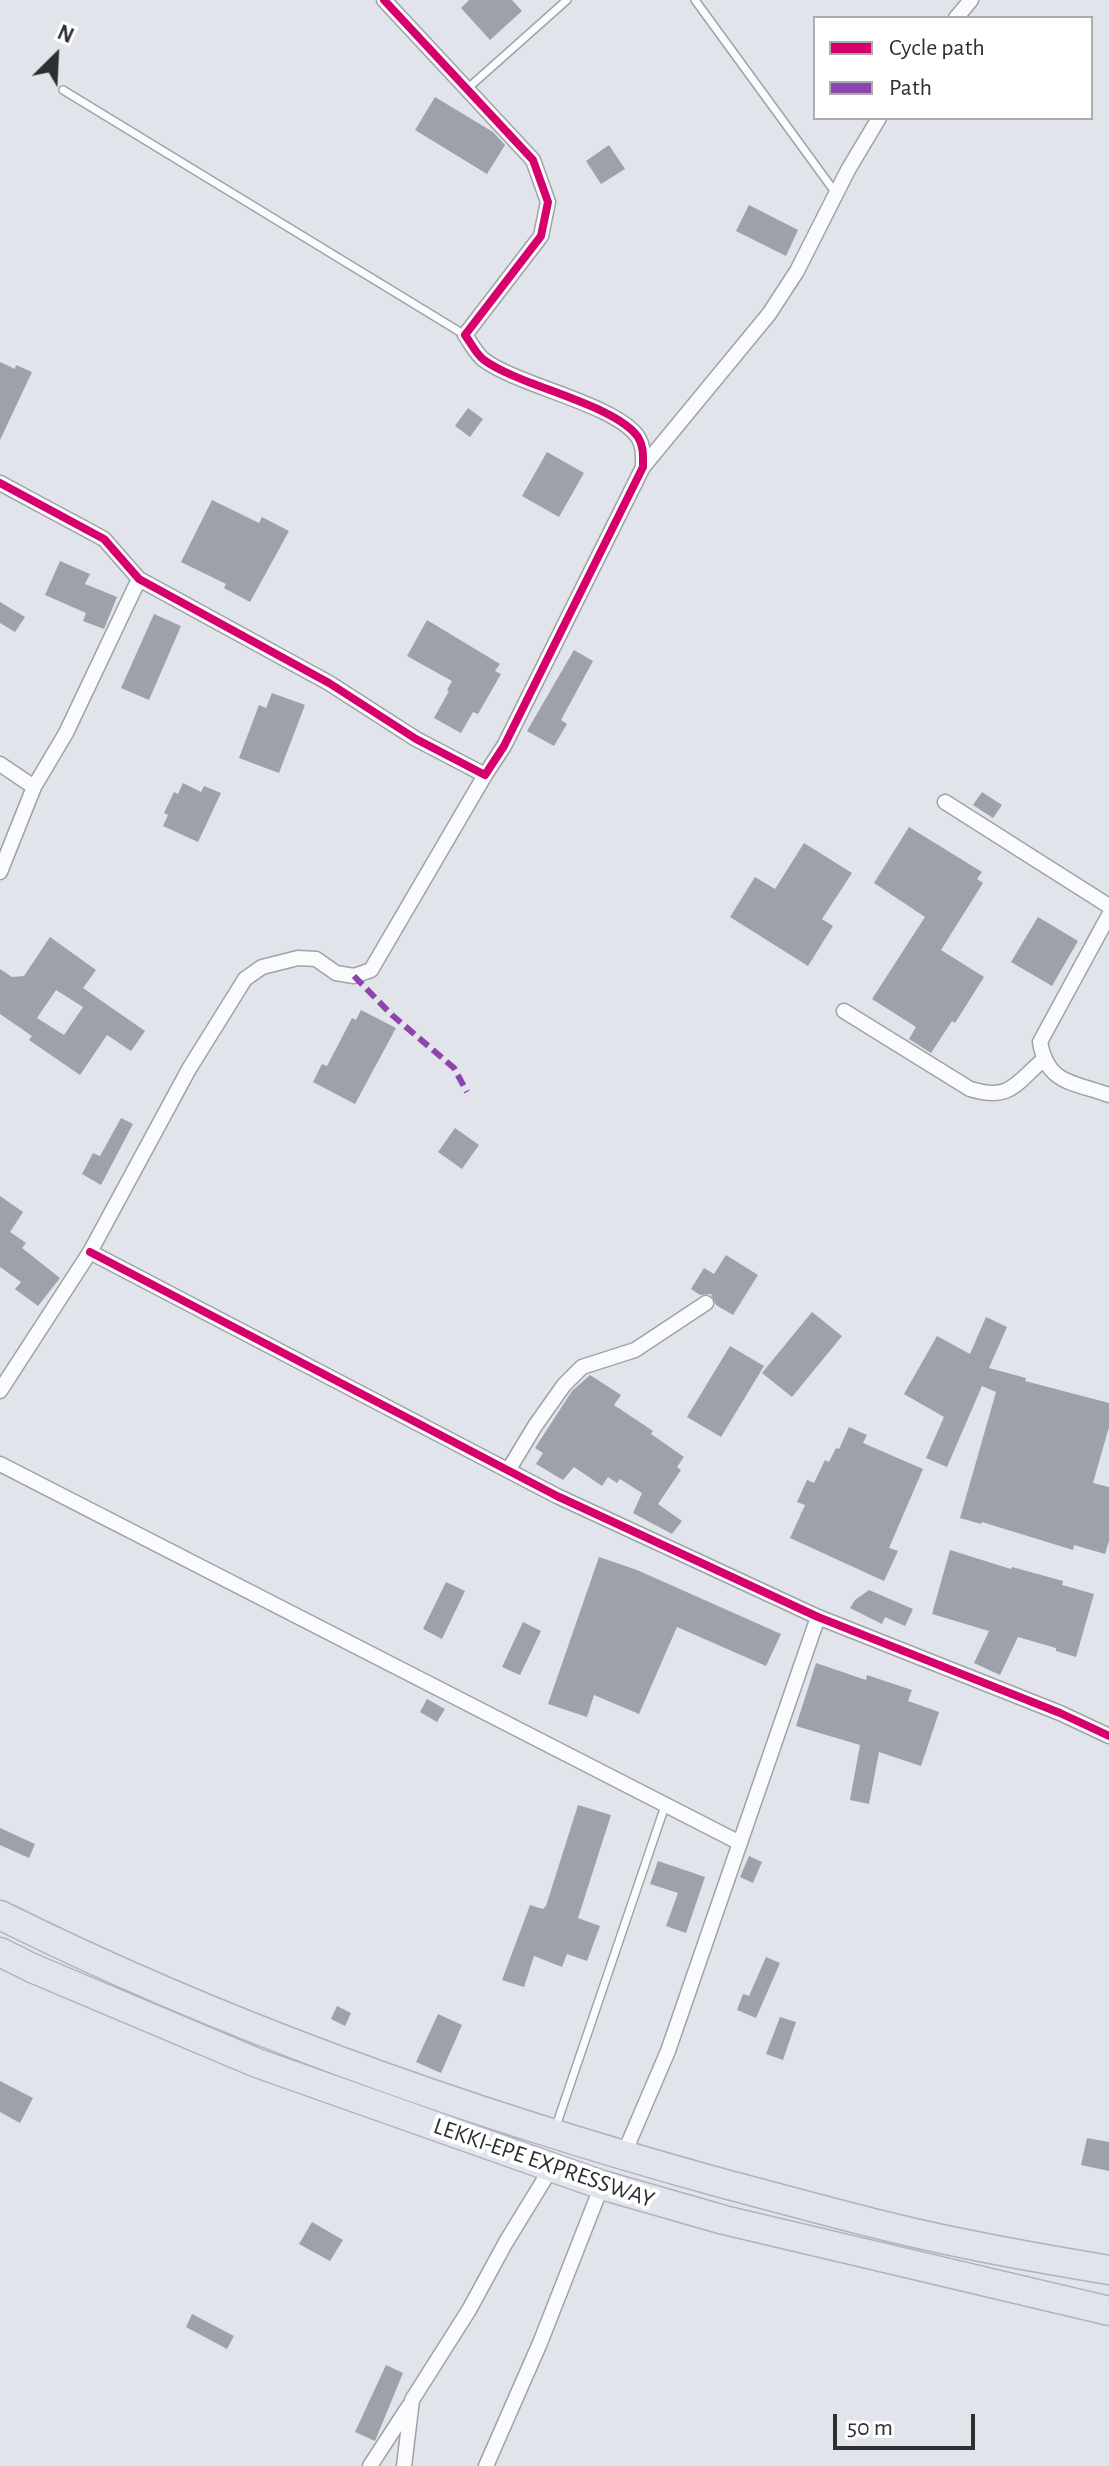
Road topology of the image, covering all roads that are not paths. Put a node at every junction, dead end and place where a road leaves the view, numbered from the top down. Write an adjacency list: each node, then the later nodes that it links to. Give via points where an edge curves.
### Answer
1 (384, 0): 6 (street)
2 (567, 0): 6 (lane)
3 (695, 0): 9 (lane)
4 (971, 0): 5 (street)
5 (958, 16)
6 (467, 89): 10 (street, via 533,160 548,202 541,236)
7 (63, 90): 10 (lane)
8 (878, 120): 9 (street)
9 (836, 194): 11 (street, via 769,314)
10 (465, 335): 11 (street, via 481,358 505,373 613,418 636,434 643,447)
11 (643, 467): 15 (street)
12 (0, 483): 13 (street, via 104,539)
13 (139, 579): 15 (street); 16 (street, via 66,733)
14 (0, 764): 16 (street)
15 (485, 775): 24 (street, via 371,970 354,976 336,973 316,959 298,958 262,967 245,979 189,1069)
16 (34, 787): 18 (street)
17 (945, 802): 19 (street)
18 (0, 872)
19 (1109, 906)
20 (1109, 915): 22 (street, via 1040,1042)
21 (844, 1011): 22 (street, via 970,1089 990,1095 1005,1093)
22 (1043, 1060): 23 (street, via 1053,1075)
23 (1109, 1095)
24 (90, 1252): 26 (street); 28 (street)
25 (706, 1303): 28 (street, via 635,1350 582,1367 564,1385)
26 (0, 1391)
27 (0, 1464): 31 (street)
28 (509, 1469): 29 (street)
29 (818, 1617): 30 (street); 32 (street)
30 (1109, 1736)
31 (665, 1806): 32 (street); 35 (lane)
32 (740, 1843): 36 (street, via 668,2051)
33 (0, 1915): 35 (highway, LEKKI-EPE EXPRESSWAY, via 213,2011 402,2085)
34 (0, 1952): 37 (highway, LEKKI-EPE EXPRESSWAY, via 257,2063)
35 (553, 2135): 36 (highway, LEKKI-EPE EXPRESSWAY)
36 (623, 2156): 39 (highway, LEKKI-EPE EXPRESSWAY, via 963,2244)
37 (552, 2167): 38 (highway, LEKKI-EPE EXPRESSWAY); 41 (street)
38 (602, 2185): 40 (highway, LEKKI-EPE EXPRESSWAY, via 724,2220); 44 (street)
39 (1109, 2270)
40 (1109, 2311)
41 (412, 2400): 42 (street); 43 (street)
42 (370, 2466)
43 (404, 2466)
44 (486, 2466)

